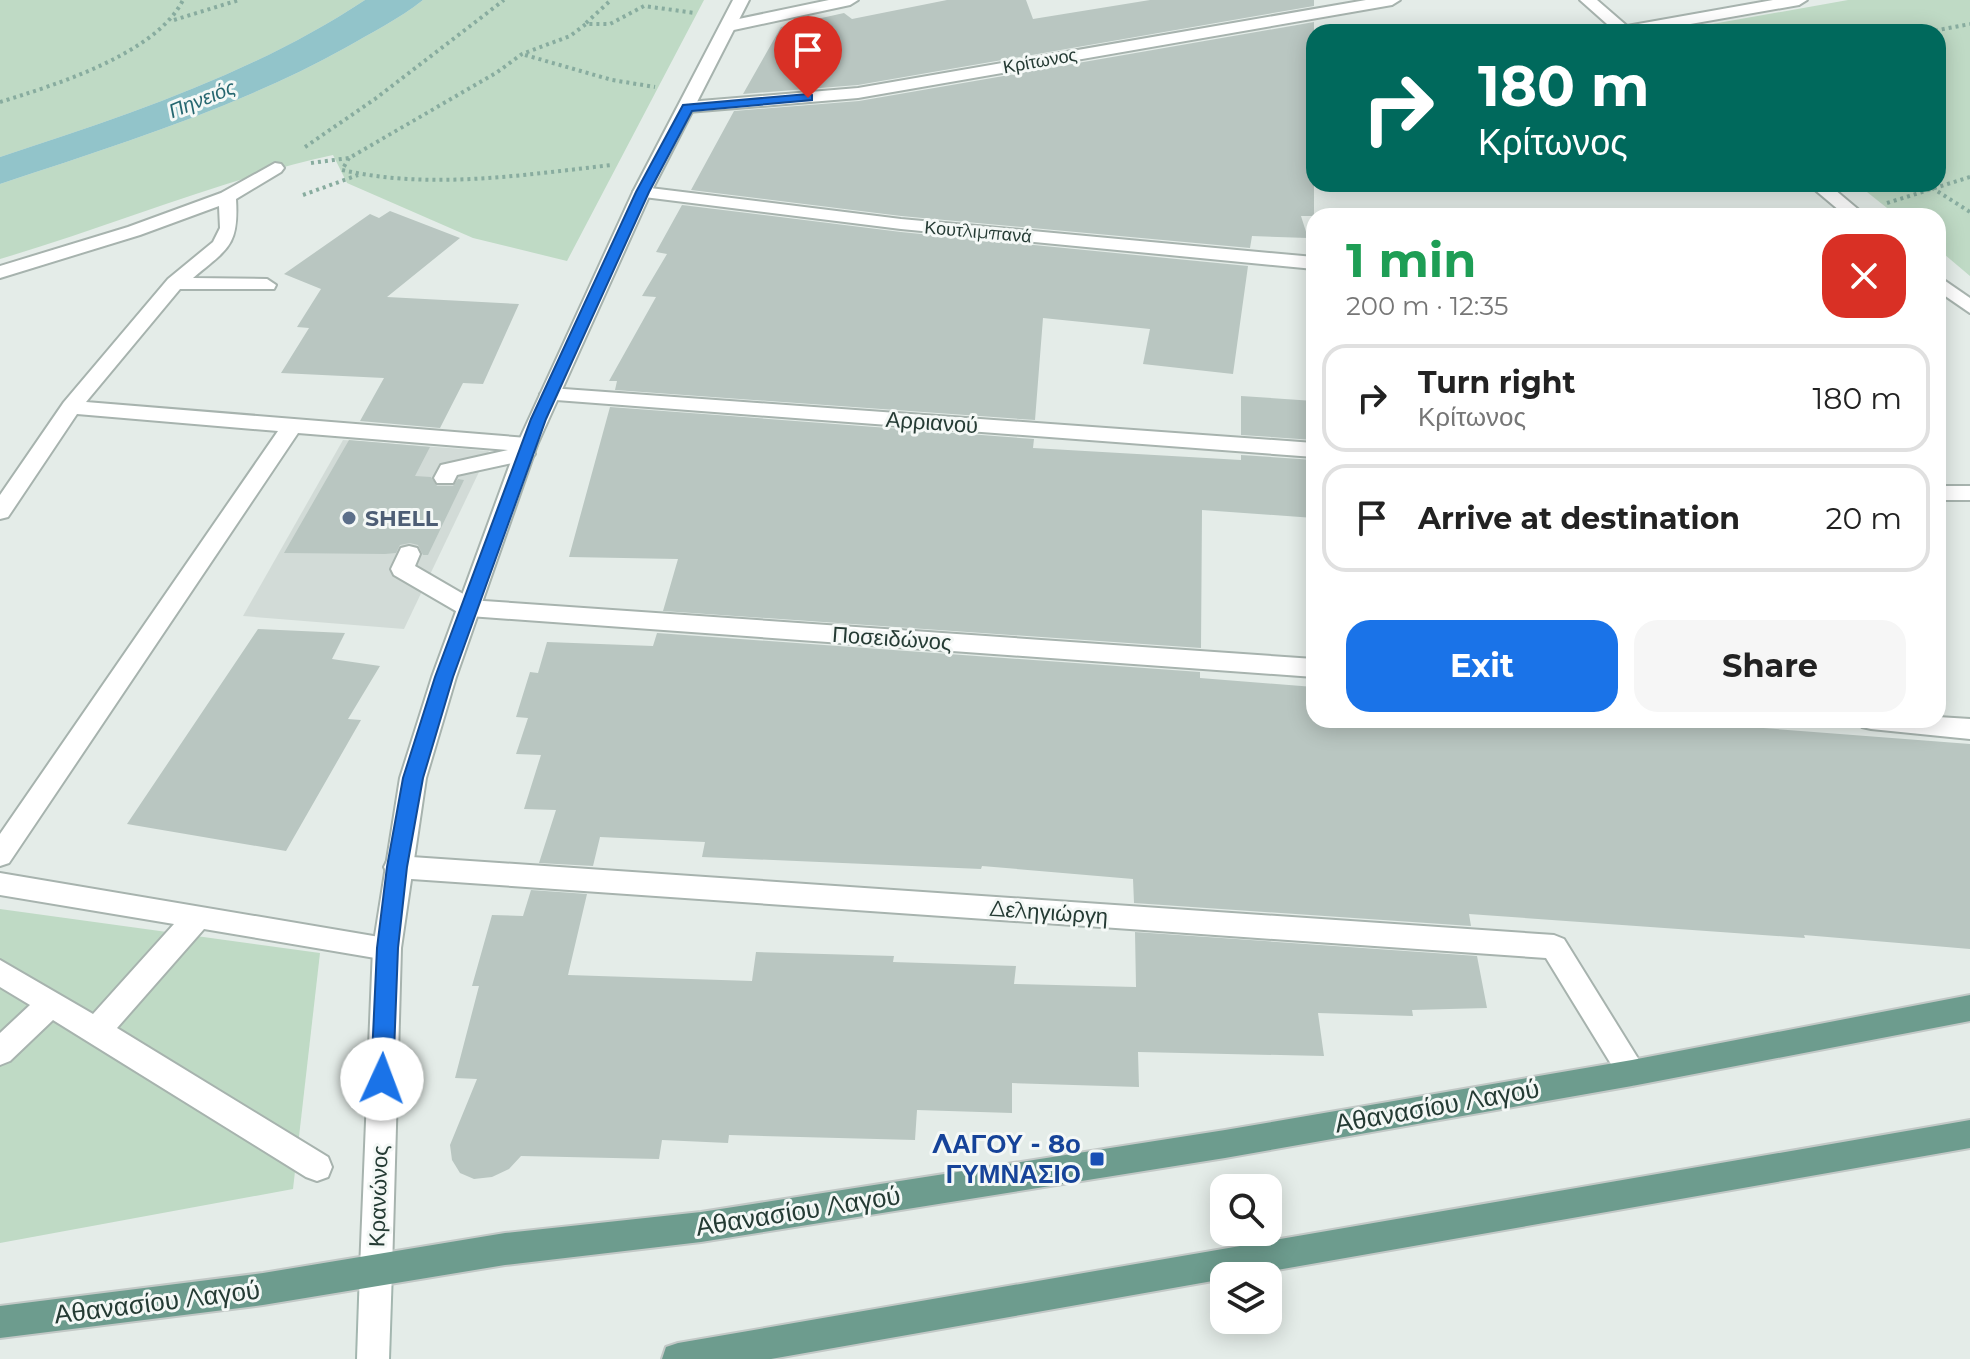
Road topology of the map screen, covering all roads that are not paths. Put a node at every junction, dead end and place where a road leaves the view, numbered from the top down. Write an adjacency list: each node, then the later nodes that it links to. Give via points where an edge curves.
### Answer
1 (850, 0): 5 (street)
2 (1392, 0): 8 (street, Κρίτωνος, via 858,93)
3 (1799, 0): 7 (street)
4 (1595, 1): 6 (street)
5 (735, 13): 8 (street, Κρανώνος)
6 (1617, 24)
7 (1668, 24)
8 (692, 98): 10 (street, Κρανώνος)
9 (275, 168): 12 (street)
10 (642, 192): 14 (street, Κουτλιμπανά, via 901,224); 20 (street, Κρανώνος)
11 (1827, 192): 13 (street)
12 (227, 197): 15 (street); 16 (street, via 229,228 221,245)
13 (1847, 208)
14 (1306, 262)
15 (0, 272)
16 (175, 283): 17 (street); 21 (street)
17 (267, 285)
18 (1946, 288): 19 (street)
19 (1970, 307)
20 (550, 394): 23 (street, Αρριανού); 24 (street, Κρανώνος)
21 (71, 407): 22 (street); 28 (street)
22 (292, 426): 24 (street); 34 (street)
23 (1306, 449)
24 (526, 450): 25 (street, via 449,470); 30 (street, Κρανώνος)
25 (445, 478)
26 (1946, 493): 27 (street)
27 (1970, 493)
28 (0, 512)
29 (409, 554): 30 (street, via 402,569)
30 (469, 608): 31 (street, Ποσειδώνος); 35 (street, Κρανώνος, via 413,778)
31 (1306, 667)
32 (1946, 727): 33 (street)
33 (1970, 729)
34 (0, 855)
35 (397, 867): 38 (street, Κρανώνος); 44 (street, Δεληγιώργη, via 1554,947)
36 (0, 884): 37 (street)
37 (198, 917): 38 (street); 42 (street)
38 (387, 948): 47 (street, Κρανώνος)
39 (0, 972): 40 (street)
40 (51, 1003): 42 (street); 43 (street)
41 (1970, 1008): 44 (main road, Αθανασίου Λαγού)
42 (97, 1030): 46 (street)
43 (0, 1052)
44 (1632, 1073): 47 (main road, Αθανασίου Λαγού, via 716,1225)
45 (1970, 1134): 50 (main road)
46 (317, 1167)
47 (376, 1270): 48 (main road, Αθανασίου Λαγού); 49 (street, Κρανώνος)
48 (0, 1322)
49 (373, 1359)
50 (678, 1359)

